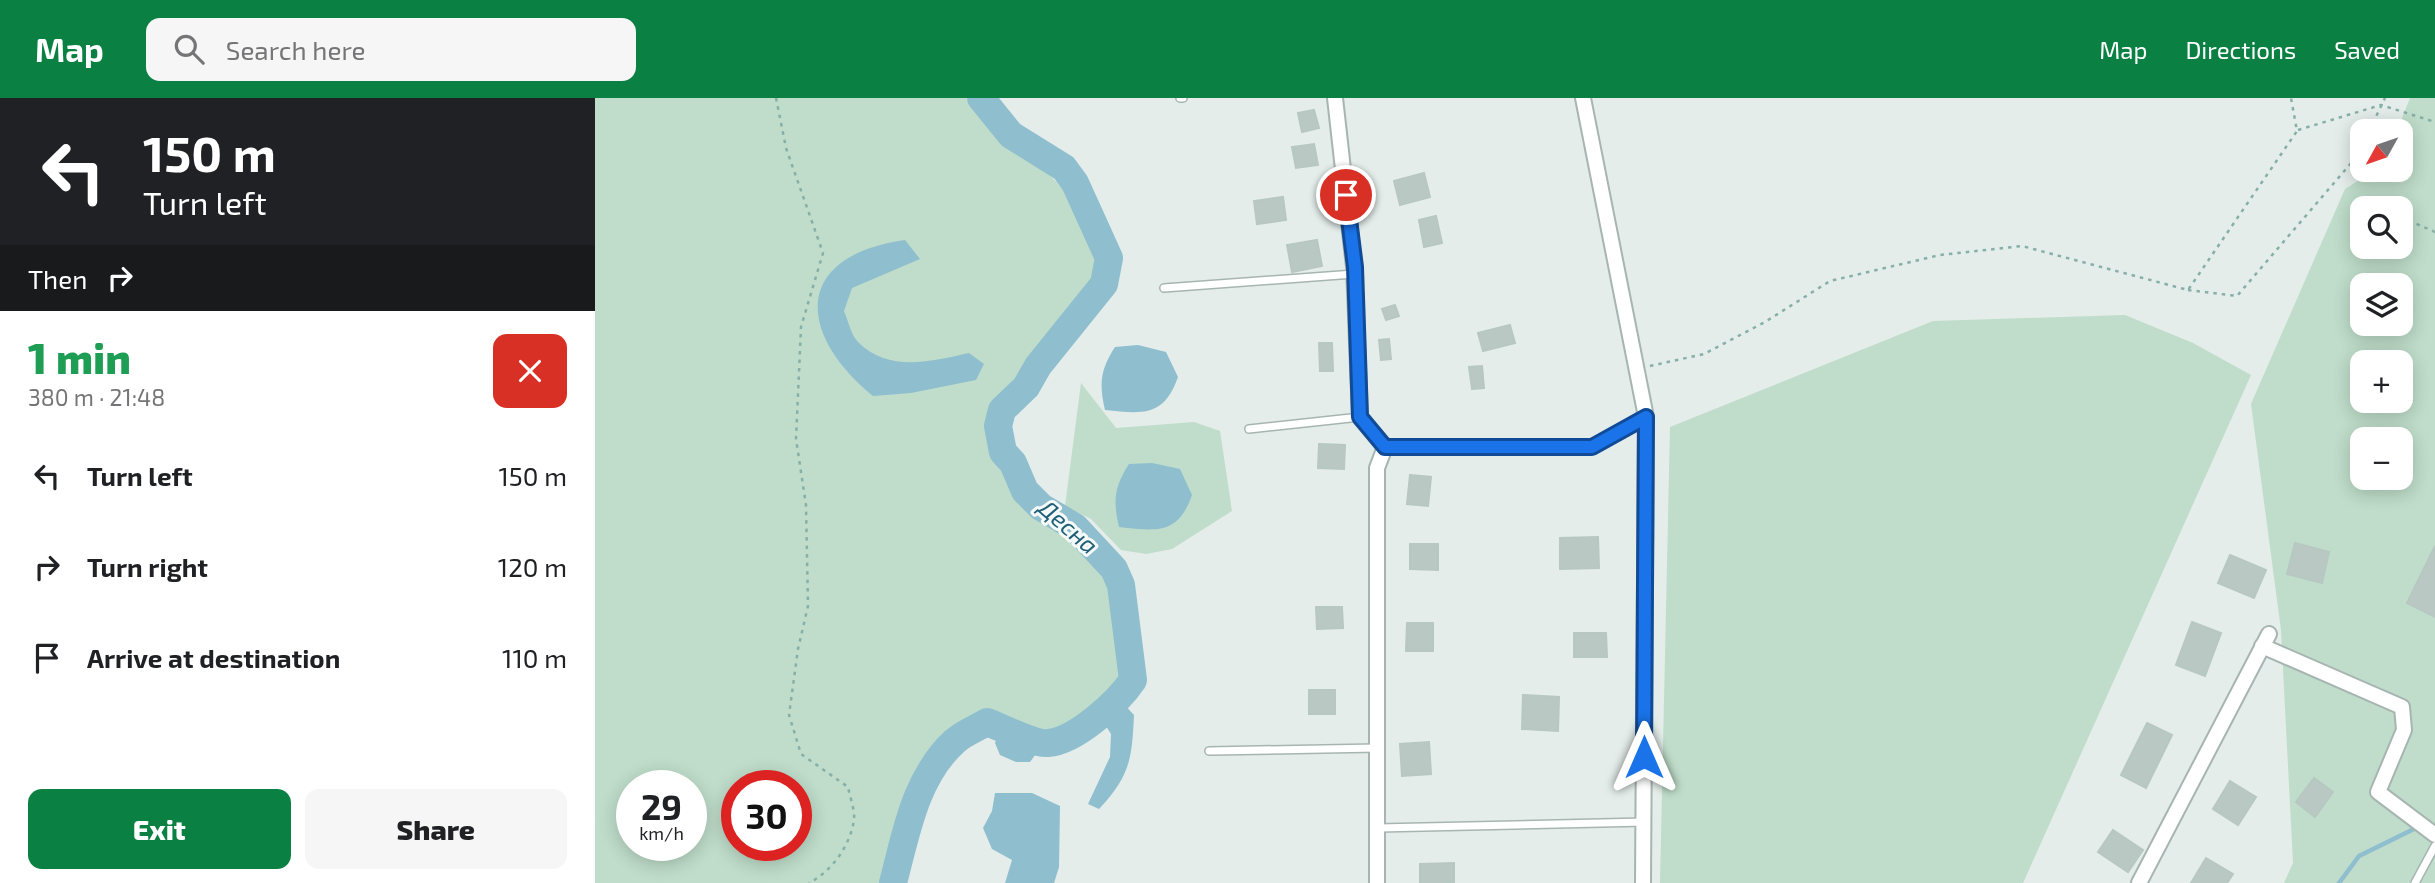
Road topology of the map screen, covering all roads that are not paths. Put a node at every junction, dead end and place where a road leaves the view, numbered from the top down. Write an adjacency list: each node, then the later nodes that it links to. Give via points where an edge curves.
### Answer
1 (1335, 98): 3 (street)
2 (1583, 98): 6 (street)
3 (1355, 274): 4 (lane); 5 (street)
4 (1164, 288)
5 (1360, 417): 7 (lane); 8 (street)
6 (1646, 417): 8 (lane, via 1592,447); 11 (street)
7 (1249, 429)
8 (1385, 447): 9 (street, via 1377,468)
9 (1377, 748): 10 (lane); 12 (street)
10 (1209, 751)
11 (1645, 822): 12 (lane); 15 (street)
12 (1377, 828): 14 (street)
13 (2433, 838): 16 (street, via 2417,819 2378,792 2404,730 2402,707 2265,640); 17 (lane)
14 (1377, 883)
15 (1643, 883)
16 (2139, 883)
17 (2415, 883)

